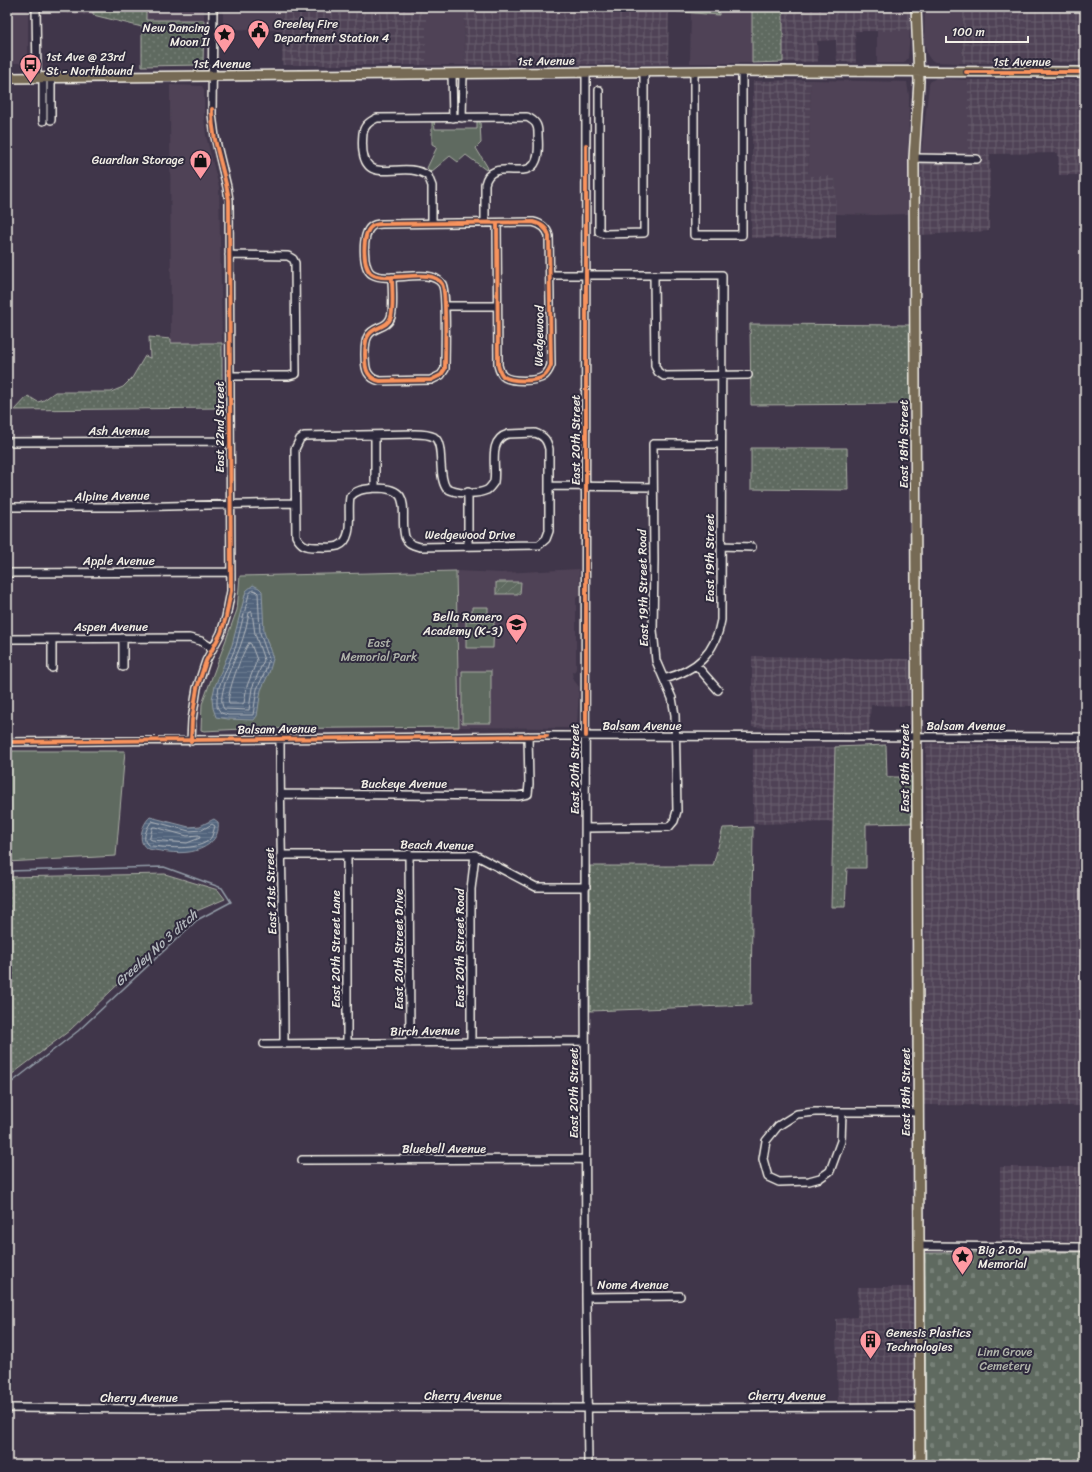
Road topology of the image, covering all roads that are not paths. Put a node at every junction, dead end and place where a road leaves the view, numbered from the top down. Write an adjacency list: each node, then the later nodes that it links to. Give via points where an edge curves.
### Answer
1 (36, 7): 13 (street)
2 (213, 7): 12 (street, East 22nd Street)
3 (916, 7): 5 (main road, East 18th Street)
4 (742, 71): 5 (main road, 1st Avenue); 8 (main road, 1st Avenue); 8 (street, via 742,235 694,235)
5 (919, 71): 9 (main road, 1st Avenue); 20 (main road, East 18th Street)
6 (586, 72): 7 (main road, 1st Avenue); 11 (main road, 1st Avenue); 27 (street, East 20th Street)
7 (644, 72): 8 (main road, 1st Avenue); 15 (street, via 644,233 599,232)
8 (694, 72)
9 (1085, 72)
10 (452, 74): 11 (main road, 1st Avenue); 12 (main road, 1st Avenue); 16 (street)
11 (463, 74): 17 (street)
12 (212, 76): 13 (main road, 1st Avenue); 25 (street, East 22nd Street, via 213,127 229,200)
13 (44, 77): 14 (main road, 1st Avenue); 18 (street); 19 (street)
14 (7, 78)
15 (599, 90)
16 (453, 118): 17 (street); 23 (street, via 377,118 368,123 364,133 364,156 371,169 418,170 428,176 432,186)
17 (462, 118): 22 (street, via 527,117 537,124 538,153 533,166 524,170 495,171 486,178)
18 (51, 120)
19 (43, 121)
20 (914, 158): 21 (street); 63 (main road, East 18th Street)
21 (977, 159)
22 (485, 222): 23 (street); 24 (street)
23 (432, 223): 29 (street, via 377,224 370,228 365,237 366,266 372,274)
24 (497, 223): 26 (street, via 533,222 543,226 549,236); 31 (street)
25 (229, 255): 34 (street, East 22nd Street); 34 (street, via 288,256 295,262 296,372 290,376)
26 (550, 275): 27 (street); 31 (street, Wedgewood, via 551,365 544,377 536,380 512,380 500,373)
27 (587, 275): 28 (street); 40 (street, East 20th Street)
28 (654, 275): 32 (street, via 655,366 658,372 664,376); 32 (street, East 19th Street, via 722,276)
29 (392, 276): 30 (street, via 435,278 443,285); 30 (street, via 391,318 386,325 372,331 366,341 366,369 374,379 431,380 441,375 445,369)
30 (445, 306): 31 (street)
31 (497, 306)
32 (721, 375): 33 (street); 38 (street, East 19th Street)
33 (748, 375)
34 (230, 376): 36 (street, East 22nd Street)
35 (376, 435): 42 (street); 43 (street, Wedgewood Drive, via 415,434 433,437 439,444 444,486 453,491); 44 (street, Wedgewood Drive, via 309,435 300,439 295,448)
36 (230, 441): 37 (street, Ash Avenue); 45 (street, East 22nd Street)
37 (7, 442)
38 (721, 444): 41 (street, East 19th Street Road, via 653,444); 48 (street, East 19th Street)
39 (549, 486): 40 (street); 43 (street, Wedgewood Drive, via 549,449 545,439 534,434 508,434 498,439 496,445 495,478 490,488); 47 (street, Wedgewood Drive, via 549,531 543,542 536,546)
40 (586, 486): 41 (street); 62 (street, East 20th Street)
41 (653, 487): 59 (street, East 19th Street Road, via 653,630 656,661)
42 (375, 488): 44 (street, Wedgewood Drive, via 357,491 350,497 348,536 337,546 305,546 298,541 295,532); 47 (street, Wedgewood Drive, via 391,489 400,496 403,502 404,533 406,540 411,544 420,547)
43 (468, 492): 47 (street)
44 (294, 503): 45 (street, Alpine Avenue)
45 (231, 504): 46 (street, Alpine Avenue); 51 (street, East 22nd Street)
46 (7, 507)
47 (468, 546)
48 (721, 546): 49 (street); 56 (street, East 19th Street, via 722,602 719,630 708,654)
49 (752, 547)
50 (7, 572): 51 (street, Apple Avenue)
51 (231, 572): 55 (street, East 22nd Street, via 231,591 226,617 221,633)
52 (123, 638): 54 (street, Aspen Avenue); 55 (street, Aspen Avenue, via 189,638 201,641); 57 (street)
53 (7, 639): 54 (street, Aspen Avenue)
54 (52, 639): 58 (street)
55 (212, 648): 67 (street, East 22nd Street, via 197,688)
56 (696, 665): 59 (street, East 19th Street, via 679,675); 60 (street)
57 (123, 667)
58 (52, 668)
59 (664, 679): 64 (street, East 19th Street Road, via 676,715)
60 (718, 690)
61 (528, 736): 62 (street, Balsam Avenue); 65 (street, Balsam Avenue); 69 (street, Buckeye Avenue, via 528,794)
62 (586, 736): 64 (street, Balsam Avenue); 70 (street, East 20th Street)
63 (917, 736): 64 (street, Balsam Avenue); 66 (street, Balsam Avenue); 83 (main road, East 18th Street)
64 (675, 737): 70 (street, via 677,811 672,824 669,827)
65 (280, 738): 67 (street, Balsam Avenue); 69 (street, East 21st Street)
66 (1085, 738)
67 (191, 741): 68 (street, Balsam Avenue)
68 (7, 742)
69 (280, 794): 72 (street, East 21st Street)
70 (586, 828): 75 (street, East 20th Street)
71 (409, 854): 73 (street, Beach Avenue); 74 (street, Beach Avenue); 80 (street, East 20th Street Drive)
72 (281, 855): 73 (street, Beach Avenue); 78 (street, East 21st Street)
73 (347, 855): 79 (street, East 20th Street Lane)
74 (475, 855): 75 (street, Beach Avenue, via 536,887); 77 (street, East 20th Street Road, via 471,890)
75 (586, 887): 76 (street, East 20th Street)
76 (585, 1041): 77 (street, Birch Avenue); 84 (street, East 20th Street)
77 (471, 1042): 80 (street, Birch Avenue)
78 (284, 1043): 79 (street, Birch Avenue); 81 (street, Birch Avenue)
79 (347, 1043): 80 (street, Birch Avenue)
80 (410, 1043)
81 (264, 1044)
82 (842, 1112): 82 (street, via 797,1114 778,1126 766,1141 763,1159 768,1177 779,1182 809,1181 820,1178 830,1171 841,1141); 83 (street)
83 (918, 1112): 86 (main road, East 18th Street)
84 (585, 1159): 85 (street, Bluebell Avenue); 89 (street, East 20th Street)
85 (302, 1160)
86 (919, 1246): 87 (street); 90 (main road, East 18th Street)
87 (1085, 1247)
88 (680, 1296): 89 (street, Nome Avenue)
89 (586, 1297): 92 (street, East 20th Street)
90 (920, 1407): 92 (street, Cherry Avenue); 93 (main road, East 18th Street)
91 (7, 1408): 92 (street, Cherry Avenue)
92 (588, 1408): 94 (street, East 20th Street)
93 (919, 1463)
94 (588, 1465)

